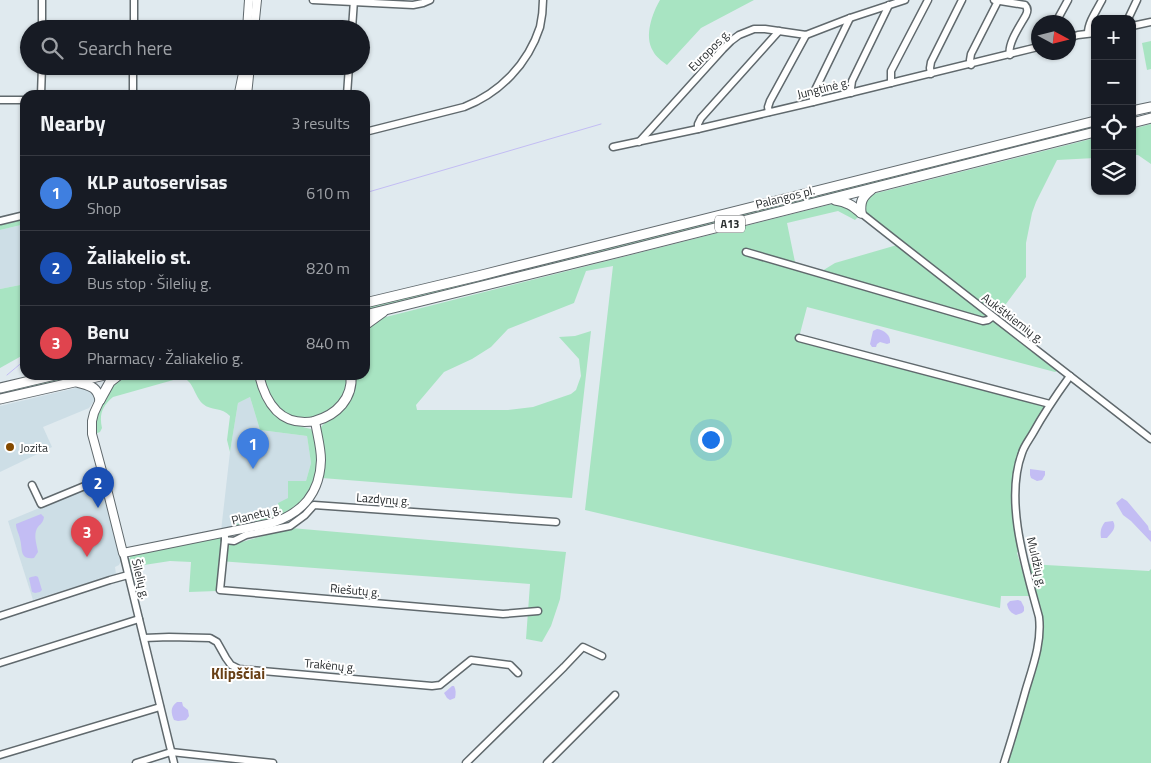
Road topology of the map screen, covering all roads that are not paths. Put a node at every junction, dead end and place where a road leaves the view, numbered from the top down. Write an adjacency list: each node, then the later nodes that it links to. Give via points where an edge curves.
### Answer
1 (42, 0): 21 (street)
2 (134, 0): 22 (street)
3 (249, 0): 23 (main road)
4 (257, 0): 24 (main road)
5 (313, 0): 15 (street)
6 (430, 0): 15 (street, via 413,5)
7 (543, 0): 61 (street, via 542,19 532,46 519,66 493,92 464,107)
8 (905, 0): 16 (street, Europos g.)
9 (928, 0): 43 (street, via 891,71)
10 (962, 0): 36 (street, via 931,62)
11 (996, 0): 34 (street, via 1027,8 1028,12 1010,45); 35 (street, via 971,54)
12 (1068, 0): 17 (street)
13 (1102, 0): 18 (street)
14 (1137, 0): 19 (street)
15 (354, 1): 25 (street)
16 (889, 5): 20 (street, Europos g.); 50 (street, via 852,81)
17 (1060, 15)
18 (1094, 15)
19 (1130, 15)
20 (850, 18): 31 (street, Europos g.); 53 (street, via 815,90)
21 (42, 20)
22 (134, 20)
23 (248, 20)
24 (255, 20)
25 (353, 20)
26 (1091, 22): 30 (street, via 1088,29)
27 (1151, 22): 28 (street)
28 (1136, 25)
29 (779, 31): 31 (street, Europos g.); 60 (street, via 701,118); 63 (street, Europos g., via 754,29 731,41)
30 (1091, 33): 32 (street)
31 (806, 35): 56 (street, via 770,101)
32 (1076, 36)
33 (1031, 50): 34 (street, Jungtinė g.)
34 (1010, 55): 35 (street, Jungtinė g.)
35 (971, 65): 36 (street, Jungtinė g.)
36 (931, 74): 43 (street, Jungtinė g.)
37 (42, 75): 44 (street)
38 (133, 75): 45 (street)
39 (243, 75): 46 (highway)
40 (245, 75): 47 (main road)
41 (249, 75): 48 (main road)
42 (348, 75): 49 (street)
43 (891, 83): 50 (street, Jungtinė g.)
44 (41, 90)
45 (132, 90)
46 (240, 90)
47 (246, 90)
48 (247, 90)
49 (347, 90)
50 (852, 93): 53 (street, Jungtinė g.)
51 (0, 100): 52 (street)
52 (20, 100)
53 (813, 102): 56 (street, Jungtinė g.)
54 (1151, 107): 55 (highway)
55 (1136, 111)
56 (769, 112): 60 (street, Jungtinė g.)
57 (1151, 118): 59 (highway)
58 (1091, 122): 72 (highway, Palangos pl. / A13)
59 (1136, 122)
60 (698, 128): 63 (street, Jungtinė g.)
61 (370, 131)
62 (1091, 133): 65 (highway, Palangos pl. / A13)
63 (639, 142): 64 (street, Jungtinė g.)
64 (613, 147)
65 (874, 188): 66 (highway, Palangos pl. / A13); 67 (highway, via 861,200)
66 (830, 199): 67 (highway, via 846,202); 74 (highway, Palangos pl. / A13)
67 (861, 213): 76 (street, Aukštkiemių g.)
68 (20, 216): 69 (street)
69 (0, 221)
70 (746, 252): 76 (street, via 983,321)
71 (370, 299): 72 (highway)
72 (381, 300): 73 (highway, Palangos pl. / A13)
73 (370, 302)
74 (386, 310): 75 (highway, Palangos pl. / A13); 77 (highway)
75 (370, 314)
76 (992, 317): 79 (street, Aukštkiemių g.)
77 (370, 321)
78 (799, 338): 89 (street)
79 (1070, 376): 89 (street, Muldžių g.); 91 (street, Aukštkiemių g.)
80 (34, 380): 86 (highway)
81 (84, 380): 85 (highway)
82 (112, 380): 88 (highway)
83 (260, 380): 90 (main road, via 265,396 279,413 294,421)
84 (351, 380): 90 (highway, via 344,402 332,414)
85 (76, 382): 87 (highway); 88 (highway, via 93,387)
86 (0, 388)
87 (0, 399)
88 (100, 400): 92 (main road, Šilelių g., via 92,421 92,434)
89 (1050, 404): 114 (street, Muldžių g., via 1023,451 1015,478 1015,504 1023,555 1039,617 1040,637)
90 (316, 421): 95 (main road, Planetų g., via 320,470 315,487 303,506 280,521)
91 (1151, 439)
92 (104, 478): 93 (street, via 41,504); 96 (main road, Šilelių g.)
93 (32, 485)
94 (556, 522): 95 (street, Lazdynų g., via 314,505 290,526 246,535 234,541)
95 (225, 537): 96 (main road, Planetų g.); 98 (street, Riešutų g., via 220,590 503,614)
96 (123, 553): 97 (street, Šilelių g.)
97 (128, 575): 99 (street); 100 (street, Šilelių g.)
98 (538, 611)
99 (0, 616)
100 (139, 619): 101 (street, Šilelių g.); 103 (street)
101 (144, 638): 104 (street, Trakėnų g., via 210,638 217,642 231,665 247,670 432,686 440,685 471,660 510,664); 106 (street, Šilelių g.)
102 (602, 656): 112 (street, via 582,646)
103 (0, 663)
104 (518, 673)
105 (615, 695): 113 (street)
106 (160, 707): 107 (street, Šilelių g.); 108 (street)
107 (171, 752): 109 (street); 110 (street, Šilelių g.); 111 (street)
108 (0, 755)
109 (136, 763)
110 (174, 763)
111 (273, 763)
112 (466, 763)
113 (547, 763)
114 (1004, 763)

